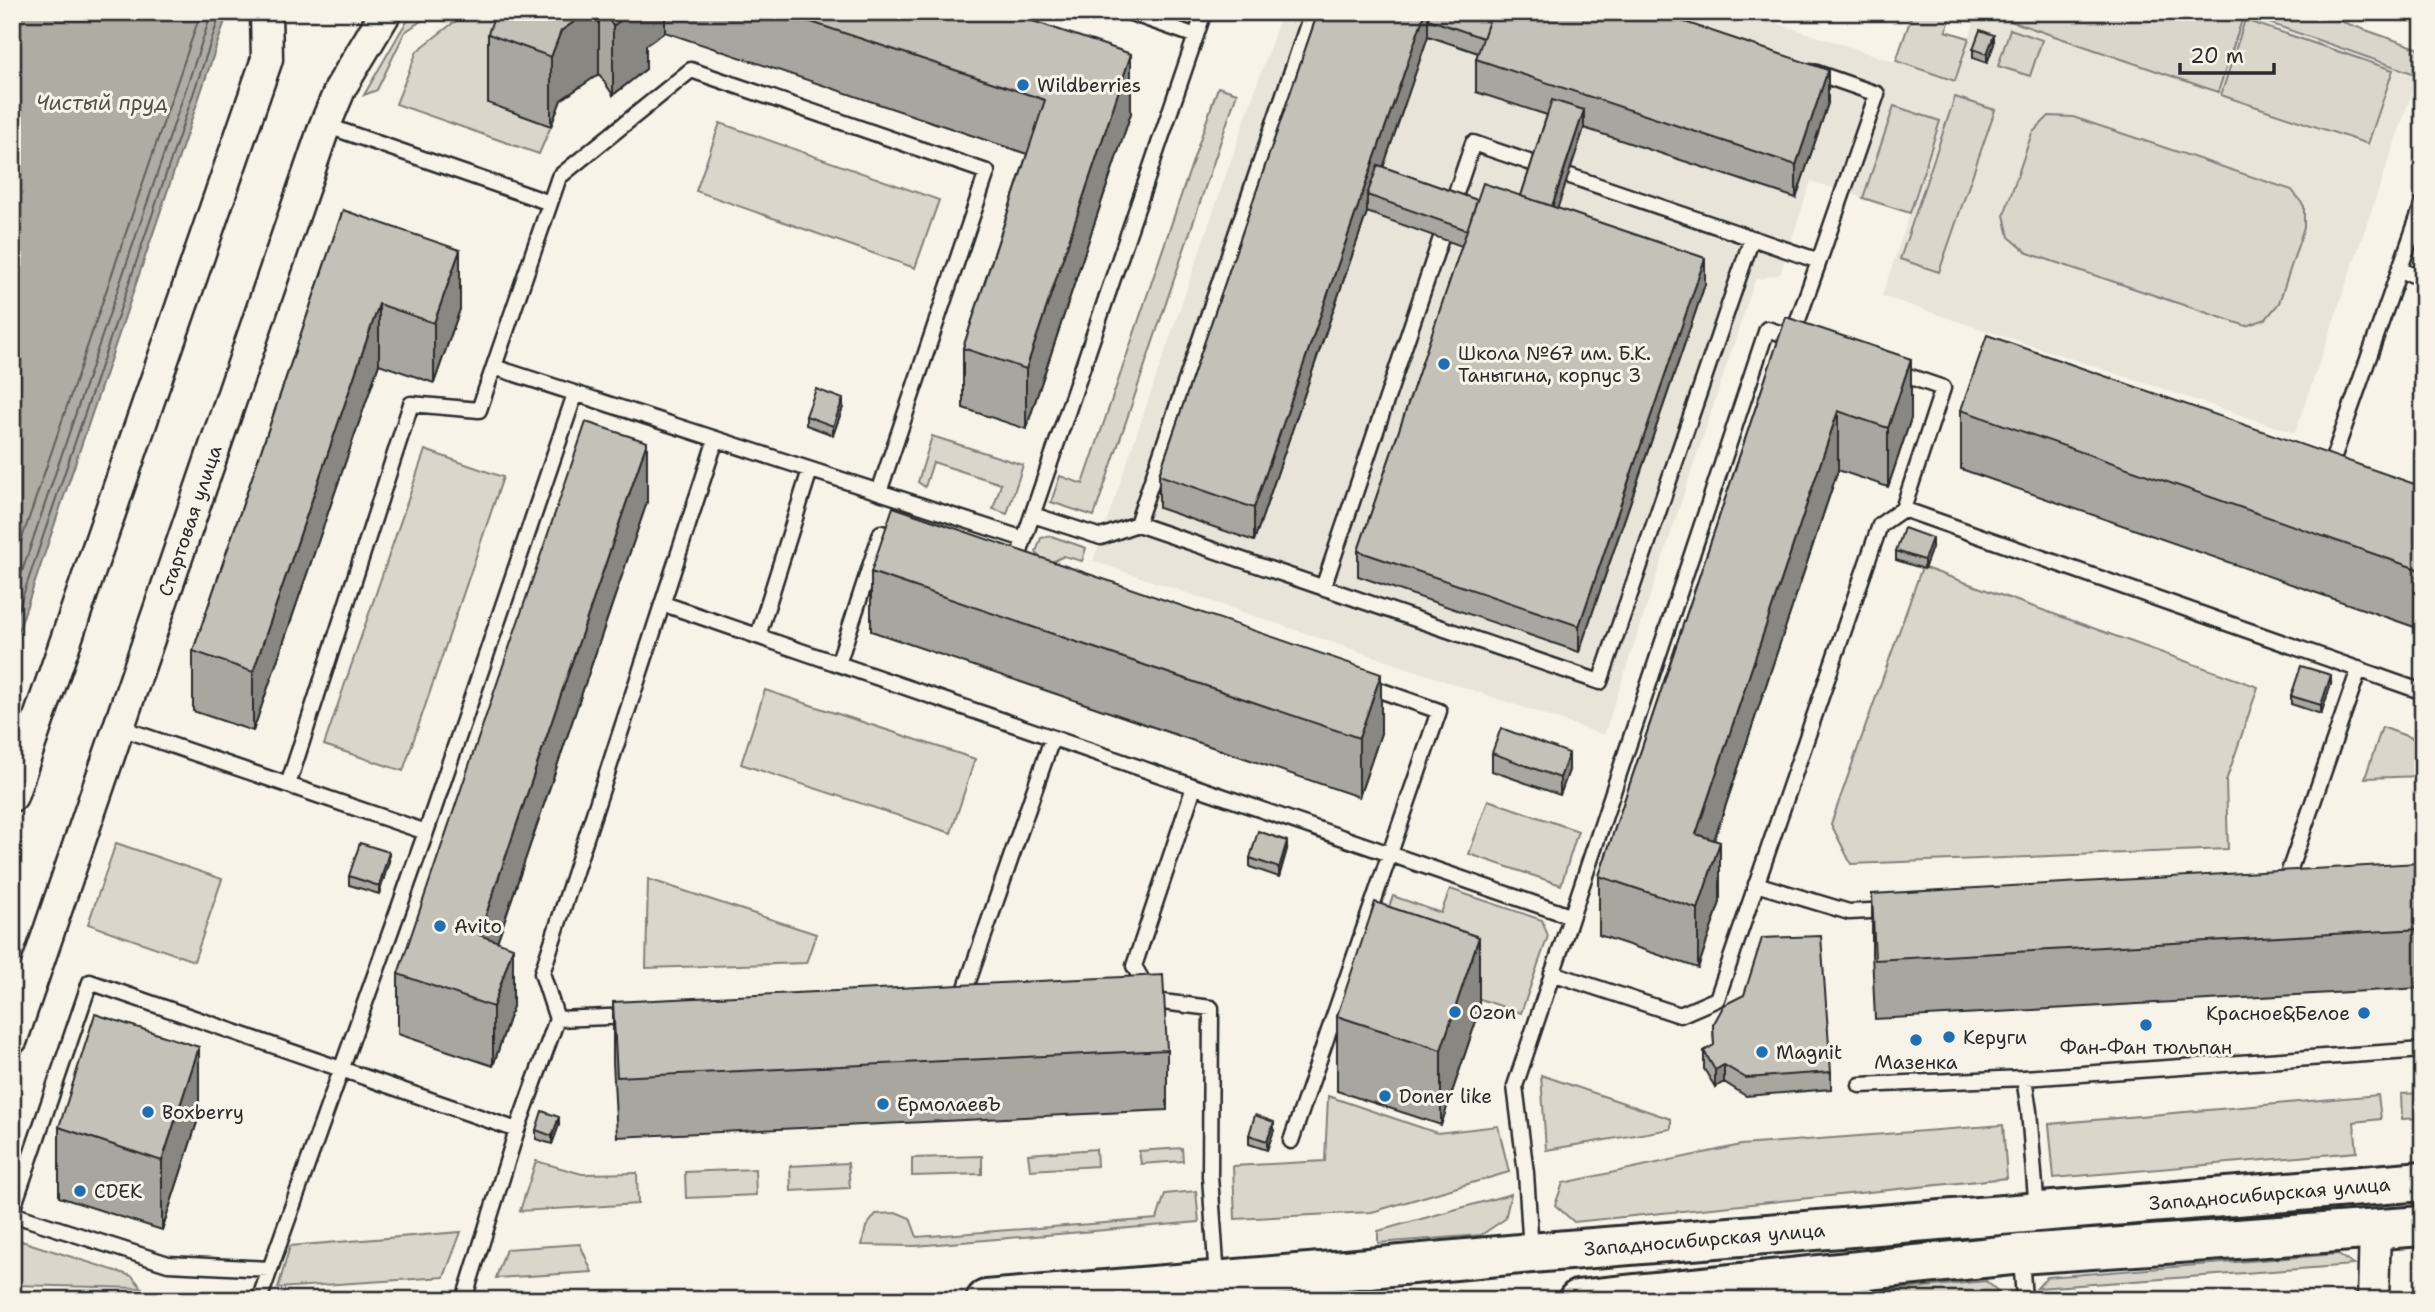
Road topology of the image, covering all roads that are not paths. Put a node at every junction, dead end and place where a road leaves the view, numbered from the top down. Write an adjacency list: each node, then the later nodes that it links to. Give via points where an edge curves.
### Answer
1 (266, 12): 39 (street, via 267,58)
2 (386, 12): 8 (street, Стартовая улица, via 352,67)
3 (1128, 12): 6 (lane)
4 (1204, 12): 6 (lane)
5 (1312, 12): 24 (lane)
6 (1196, 36): 23 (lane)
7 (1792, 65): 12 (lane, via 1877,94)
8 (325, 125): 9 (lane); 35 (street, Стартовая улица)
9 (550, 203): 16 (lane); 21 (lane, via 559,177 691,70 988,172)
10 (2423, 203): 13 (lane)
11 (1752, 238): 12 (lane); 28 (lane, via 1600,682); 28 (lane, via 1473,143)
12 (1819, 261): 45 (lane, via 1798,339 1767,329)
13 (2399, 270): 14 (lane); 20 (lane)
14 (2423, 278)
15 (1878, 366): 22 (lane, via 1943,388)
16 (494, 367): 17 (lane); 37 (lane, via 479,410 411,404)
17 (575, 394): 18 (lane); 40 (lane)
18 (716, 439): 19 (lane); 29 (lane)
19 (810, 470): 21 (lane); 30 (lane)
20 (2326, 480)
21 (879, 492): 25 (lane)
22 (1903, 509): 32 (lane); 42 (lane, via 1880,525)
23 (1033, 515): 24 (lane, via 1101,537); 25 (lane)
24 (1137, 524): 28 (lane)
25 (1024, 539): 27 (lane, via 1022,567)
26 (921, 545): 31 (lane, via 881,533)
27 (1000, 571)
28 (1324, 588)
29 (664, 604): 30 (lane); 51 (lane, via 541,973)
30 (758, 636): 31 (lane)
31 (838, 664): 36 (lane)
32 (2358, 669): 34 (lane); 43 (lane)
33 (1349, 679): 41 (lane, via 1439,711)
34 (2423, 692)
35 (118, 727): 37 (lane); 52 (street, Стартовая улица)
36 (1052, 739): 38 (lane); 49 (lane)
37 (288, 785): 40 (lane)
38 (1194, 787): 41 (lane); 48 (lane, via 1134,965)
39 (12, 796)
40 (426, 832): 54 (lane)
41 (1390, 855): 45 (lane); 58 (lane)
42 (1756, 884): 44 (lane, via 1849,912); 46 (lane, via 1717,999 1680,1015)
43 (2283, 889)
44 (1903, 909)
45 (1570, 916): 46 (lane)
46 (1552, 973): 64 (lane, via 1515,1086)
47 (1128, 1000): 48 (lane)
48 (1153, 1000): 67 (lane, via 1211,1008 1210,1176)
49 (961, 1003)
50 (654, 1015): 51 (lane)
51 (557, 1019): 57 (lane)
52 (12, 1039)
53 (2423, 1051): 55 (lane)
54 (341, 1069): 57 (lane); 61 (lane, via 90,982); 66 (lane)
55 (2024, 1077): 56 (lane); 60 (lane)
56 (1860, 1085)
57 (517, 1130): 69 (lane)
58 (1290, 1141)
59 (2423, 1181): 60 (main road, Западносибирская улица)
60 (2037, 1211): 64 (main road, Западносибирская улица)
61 (12, 1212): 66 (lane, via 168,1264)
62 (2423, 1226): 63 (main road)
63 (2375, 1230): 65 (main road); 73 (street)
64 (1531, 1253): 67 (main road, Западносибирская улица)
65 (2021, 1254): 71 (main road); 72 (lane)
66 (269, 1269): 68 (lane)
67 (1217, 1280): 70 (main road, Западносибирская улица)
68 (259, 1300)
69 (466, 1300)
70 (986, 1300)
71 (1578, 1300)
72 (2024, 1300)
73 (2373, 1300)

